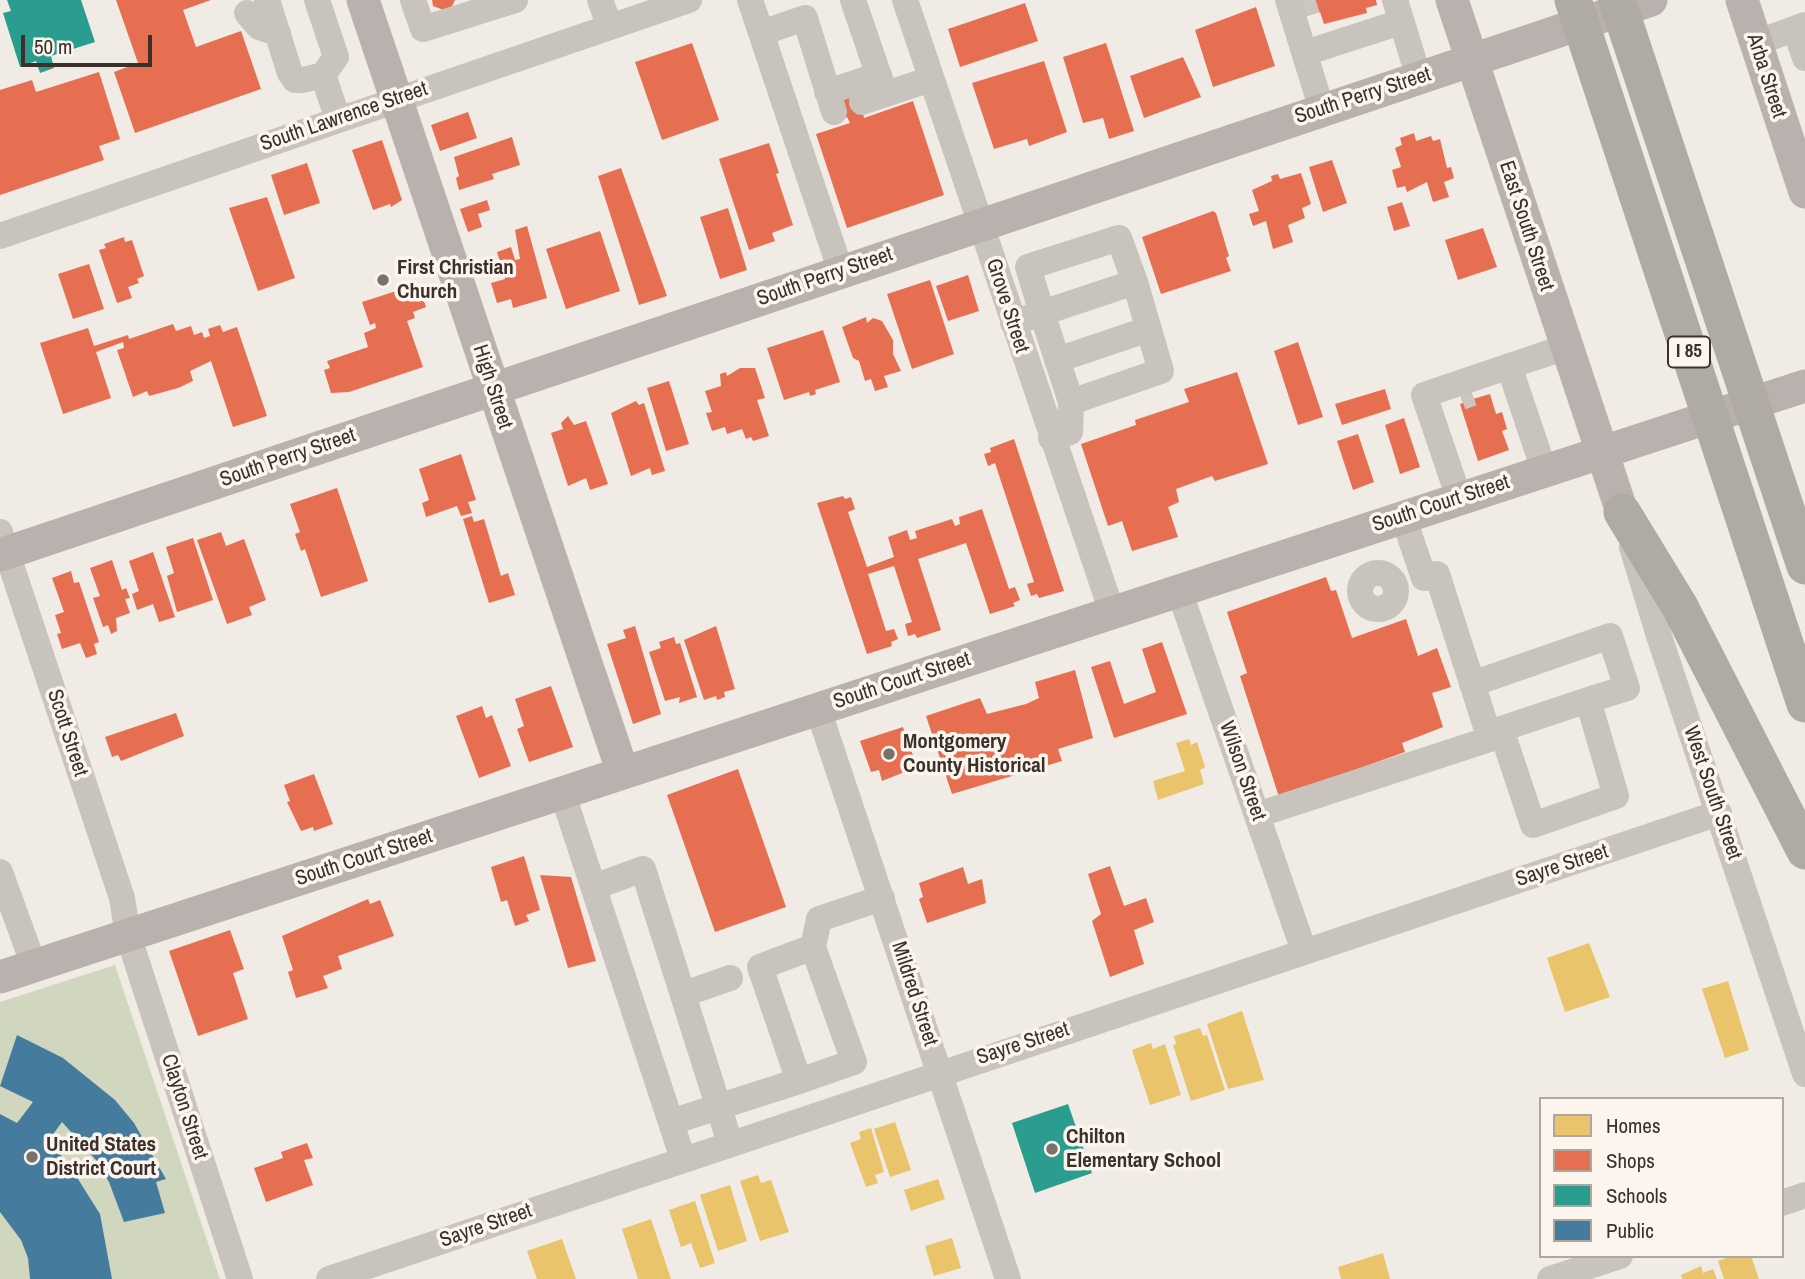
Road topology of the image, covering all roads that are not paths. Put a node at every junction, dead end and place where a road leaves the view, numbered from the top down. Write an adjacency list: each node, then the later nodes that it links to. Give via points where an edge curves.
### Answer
1 (317, 0): 26 (street, via 336,57)
2 (363, 0): 30 (main road, High Street)
3 (413, 0): 4 (street, via 423,29)
4 (515, 0)
5 (600, 0): 19 (street)
6 (689, 0): 15 (street, South Lawrence Street)
7 (750, 0): 21 (street)
8 (853, 0): 29 (street)
9 (905, 0): 28 (street, Grove Street)
10 (1452, 0): 25 (main road, East South Street)
11 (1573, 0): 63 (highway, I 85)
12 (1617, 0): 56 (highway, I 85)
13 (1651, 0): 25 (main road, South Perry Street)
14 (1742, 0): 22 (main road, Arba Street)
15 (660, 5): 19 (street, South Lawrence Street)
16 (257, 7): 26 (street, via 278,33 295,80)
17 (1298, 8): 23 (street)
18 (1398, 11): 23 (street); 27 (street)
19 (610, 27): 30 (street, South Lawrence Street)
20 (1800, 27): 22 (street); 24 (street)
21 (761, 33): 29 (street, via 805,18); 33 (street)
22 (1756, 43): 34 (main road, Arba Street)
23 (1311, 51): 31 (street)
24 (1805, 58)
25 (1472, 60): 27 (main road, South Perry Street); 43 (main road, East South Street)
26 (323, 75): 32 (street)
27 (1419, 78): 31 (main road, South Perry Street)
28 (931, 79): 29 (street); 36 (street, Grove Street)
29 (855, 97): 33 (street)
30 (396, 99): 32 (street, South Lawrence Street); 47 (main road, High Street)
31 (1322, 110): 36 (main road, South Perry Street)
32 (338, 119): 37 (street, South Lawrence Street)
33 (792, 127): 38 (street)
34 (1795, 130): 35 (main road, Arba Street)
35 (1805, 192)
36 (980, 225): 38 (main road, South Perry Street); 41 (street, Grove Street)
37 (0, 236)
38 (841, 272): 47 (main road, South Perry Street)
39 (1135, 282): 40 (street); 40 (street, via 1119,238 1028,267); 42 (street)
40 (1042, 313): 41 (street); 44 (street)
41 (1013, 323): 49 (street, Grove Street)
42 (1149, 330): 44 (street); 48 (street, via 1161,371)
43 (1566, 347): 45 (street); 50 (main road, East South Street)
44 (1057, 360): 48 (street)
45 (1473, 384): 51 (street); 52 (street, via 1424,395)
46 (1805, 386): 50 (main road, South Court Street)
47 (492, 389): 55 (main road, South Perry Street); 66 (main road, High Street)
48 (1071, 402): 49 (street, via 1070,432)
49 (1051, 438): 60 (street, Grove Street)
50 (1601, 452): 51 (main road, South Court Street); 53 (main road, East South Street)
51 (1544, 470): 52 (main road, South Court Street)
52 (1459, 498): 54 (main road, South Court Street)
53 (1622, 512): 68 (street, West South Street); 70 (highway, via 1680,607)
54 (1403, 516): 57 (street); 59 (main road, South Court Street)
55 (2, 547): 74 (street, Scott Street, via 122,898)
56 (1805, 566)
57 (1423, 578): 58 (street); 61 (street, via 1437,574)
58 (1396, 587)
59 (1179, 590): 60 (main road, South Court Street); 69 (street, Wilson Street)
60 (1112, 612): 64 (main road, South Court Street)
61 (1472, 684): 62 (street, via 1610,636 1627,688); 65 (street)
62 (1588, 700): 65 (street); 65 (street, via 1616,796 1533,825)
63 (1805, 704)
64 (818, 709): 66 (main road, South Court Street); 73 (street, Mildred Street)
65 (1495, 734): 69 (street)
66 (623, 773): 67 (main road, South Court Street)
67 (562, 792): 72 (street); 74 (main road, South Court Street)
68 (1719, 813): 76 (street, Sayre Street); 82 (street, West South Street)
69 (1256, 815): 76 (street, Wilson Street)
70 (1805, 851)
71 (0, 872): 77 (street)
72 (594, 887): 80 (street, via 643,869); 85 (street)
73 (882, 898): 75 (street, via 819,919); 81 (street, Mildred Street)
74 (128, 935): 77 (main road, South Court Street); 91 (street, Clayton Street)
75 (813, 947): 83 (street, via 760,967); 83 (street, via 854,1062)
76 (1304, 951): 81 (street, Sayre Street)
77 (34, 966): 78 (main road, South Court Street)
78 (0, 977)
79 (730, 978): 80 (street)
80 (684, 993): 84 (street)
81 (940, 1072): 86 (street, Sayre Street); 93 (street, Mildred Street)
82 (1805, 1074)
83 (799, 1081): 84 (street)
84 (719, 1107): 85 (street); 86 (street)
85 (671, 1122): 87 (street)
86 (730, 1143): 87 (street, Sayre Street)
87 (683, 1159): 92 (street, Sayre Street)
88 (1805, 1195): 89 (street)
89 (1784, 1202)
90 (1614, 1258): 94 (street)
91 (240, 1279)
92 (329, 1279)
93 (1008, 1279)
94 (1550, 1279)

